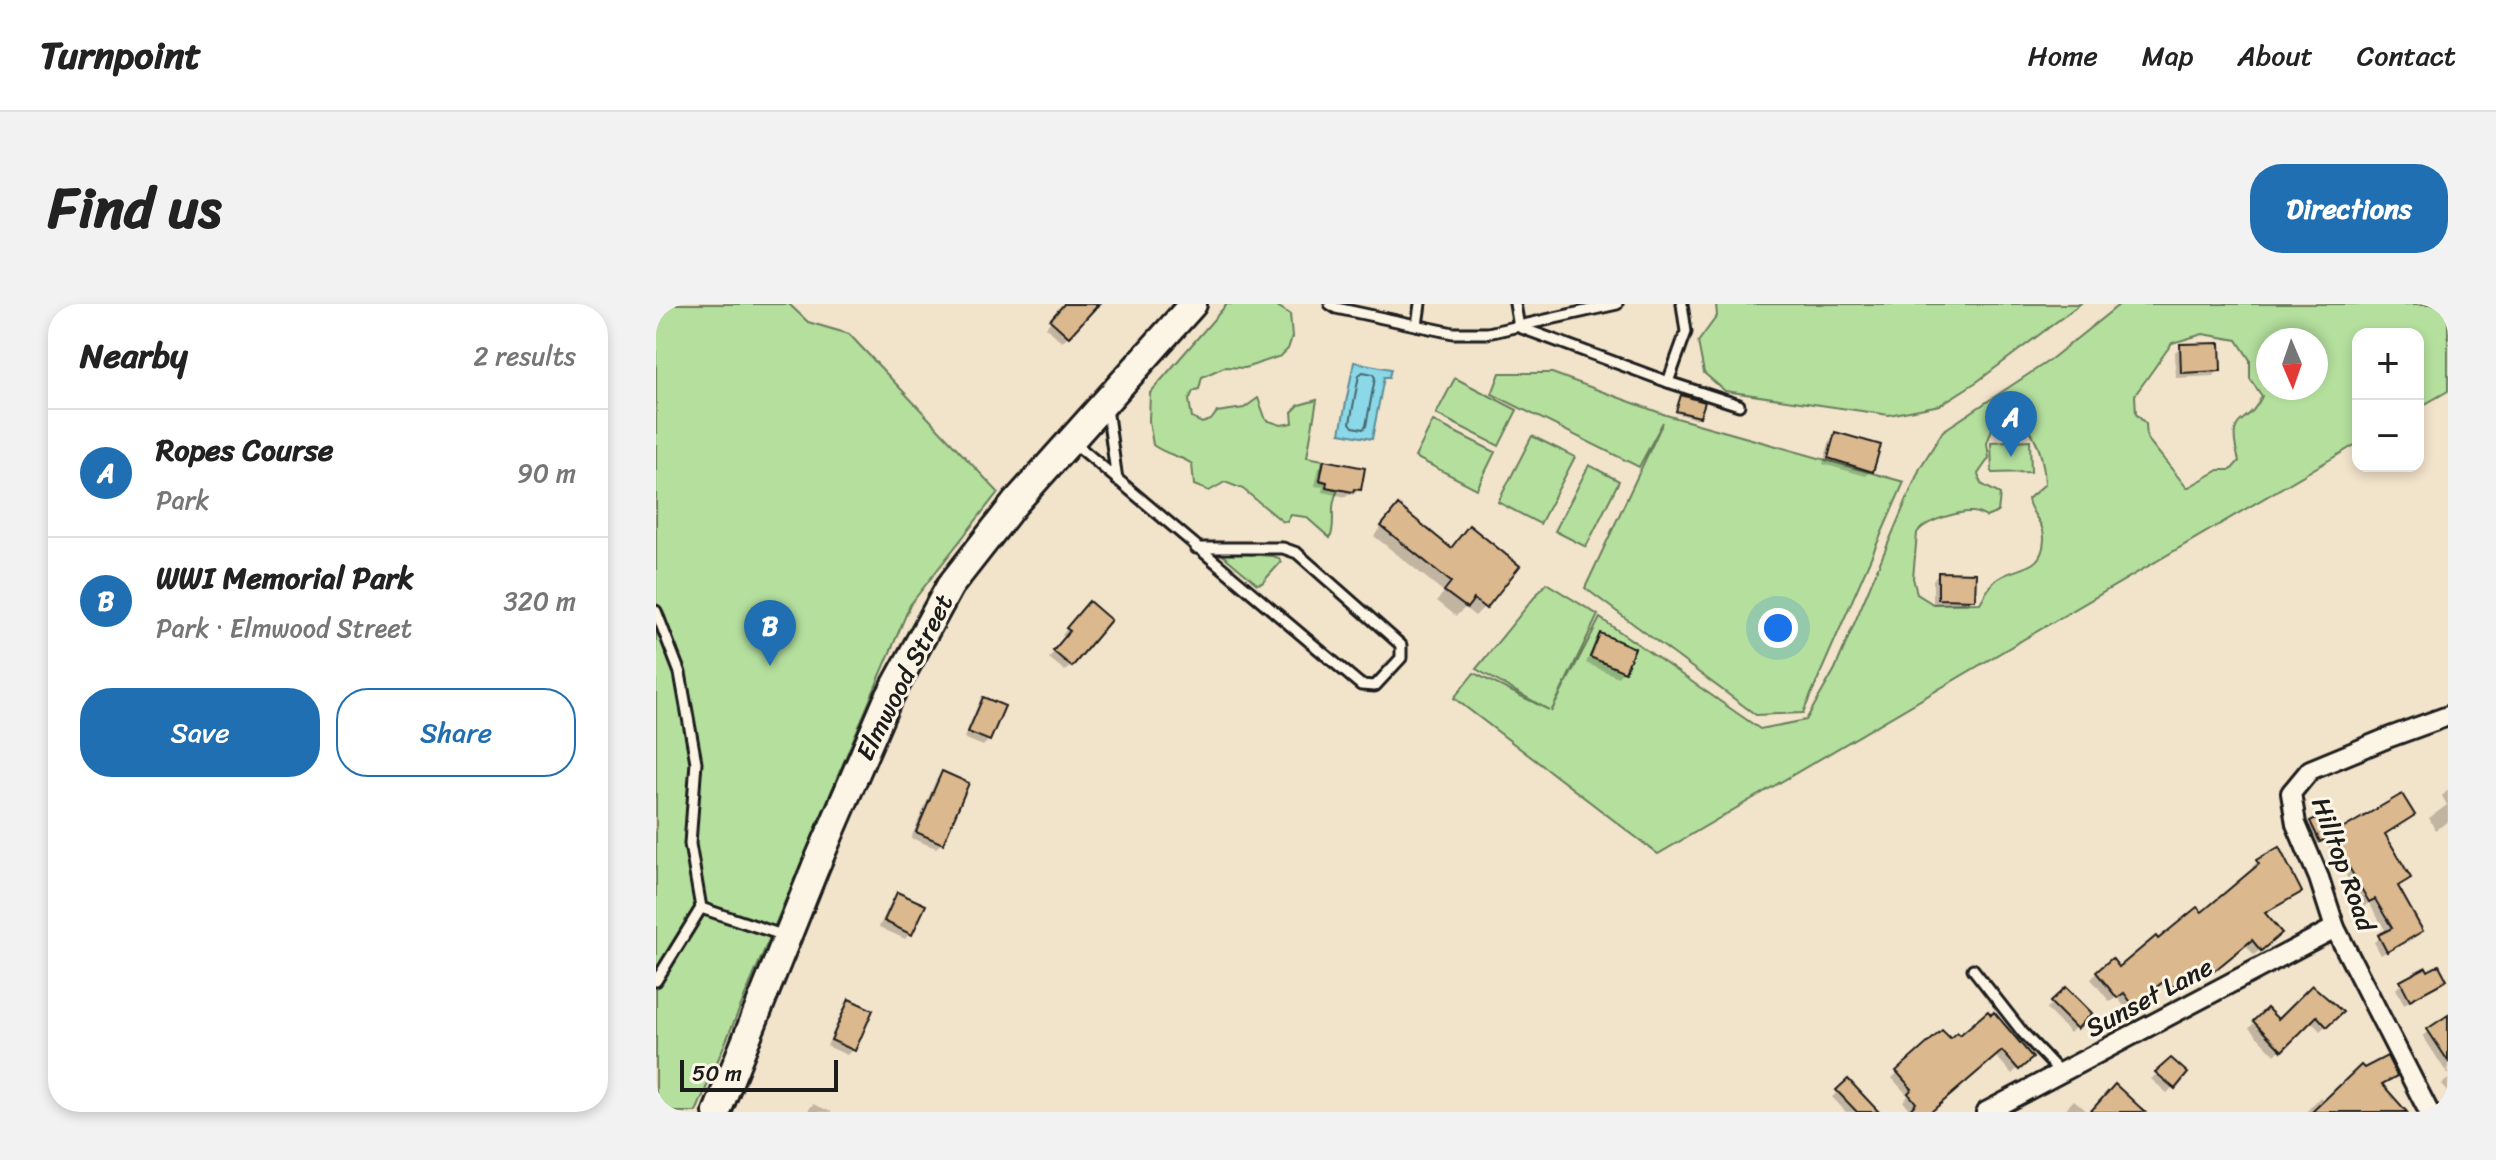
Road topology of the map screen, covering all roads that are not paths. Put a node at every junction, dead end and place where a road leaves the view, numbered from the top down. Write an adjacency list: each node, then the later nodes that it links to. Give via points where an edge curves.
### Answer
1 (1193, 304): 10 (main road, Elmwood Street)
2 (1330, 304): 7 (lane)
3 (1515, 304): 8 (lane)
4 (1617, 304): 8 (lane)
5 (1682, 304): 9 (lane, via 1686,332)
6 (1418, 305): 7 (lane)
7 (1417, 325): 8 (lane, via 1453,333)
8 (1519, 327): 9 (lane)
9 (1668, 382): 11 (lane)
10 (1107, 399): 12 (main road, Elmwood Street); 13 (lane)
11 (1739, 405)
12 (1071, 440): 13 (lane); 19 (main road, Elmwood Street, via 950,586 887,701)
13 (1117, 480): 14 (lane)
14 (1196, 548): 14 (lane, via 1361,685 1375,686 1401,658 1401,645 1297,553 1283,548)
15 (656, 611): 17 (lane, via 680,673 696,762 690,844)
16 (2448, 716): 18 (street, Hilltop Road, via 2310,770 2291,793 2296,824)
17 (701, 908): 19 (lane); 21 (lane)
18 (2335, 928): 22 (street, Sunset Lane); 25 (street, Hilltop Road)
19 (788, 938): 23 (main road, Elmwood Street)
20 (1973, 969): 22 (lane)
21 (656, 981)
22 (2061, 1073): 24 (street, Sunset Lane)
23 (717, 1112)
24 (1986, 1112)
25 (2429, 1112)

